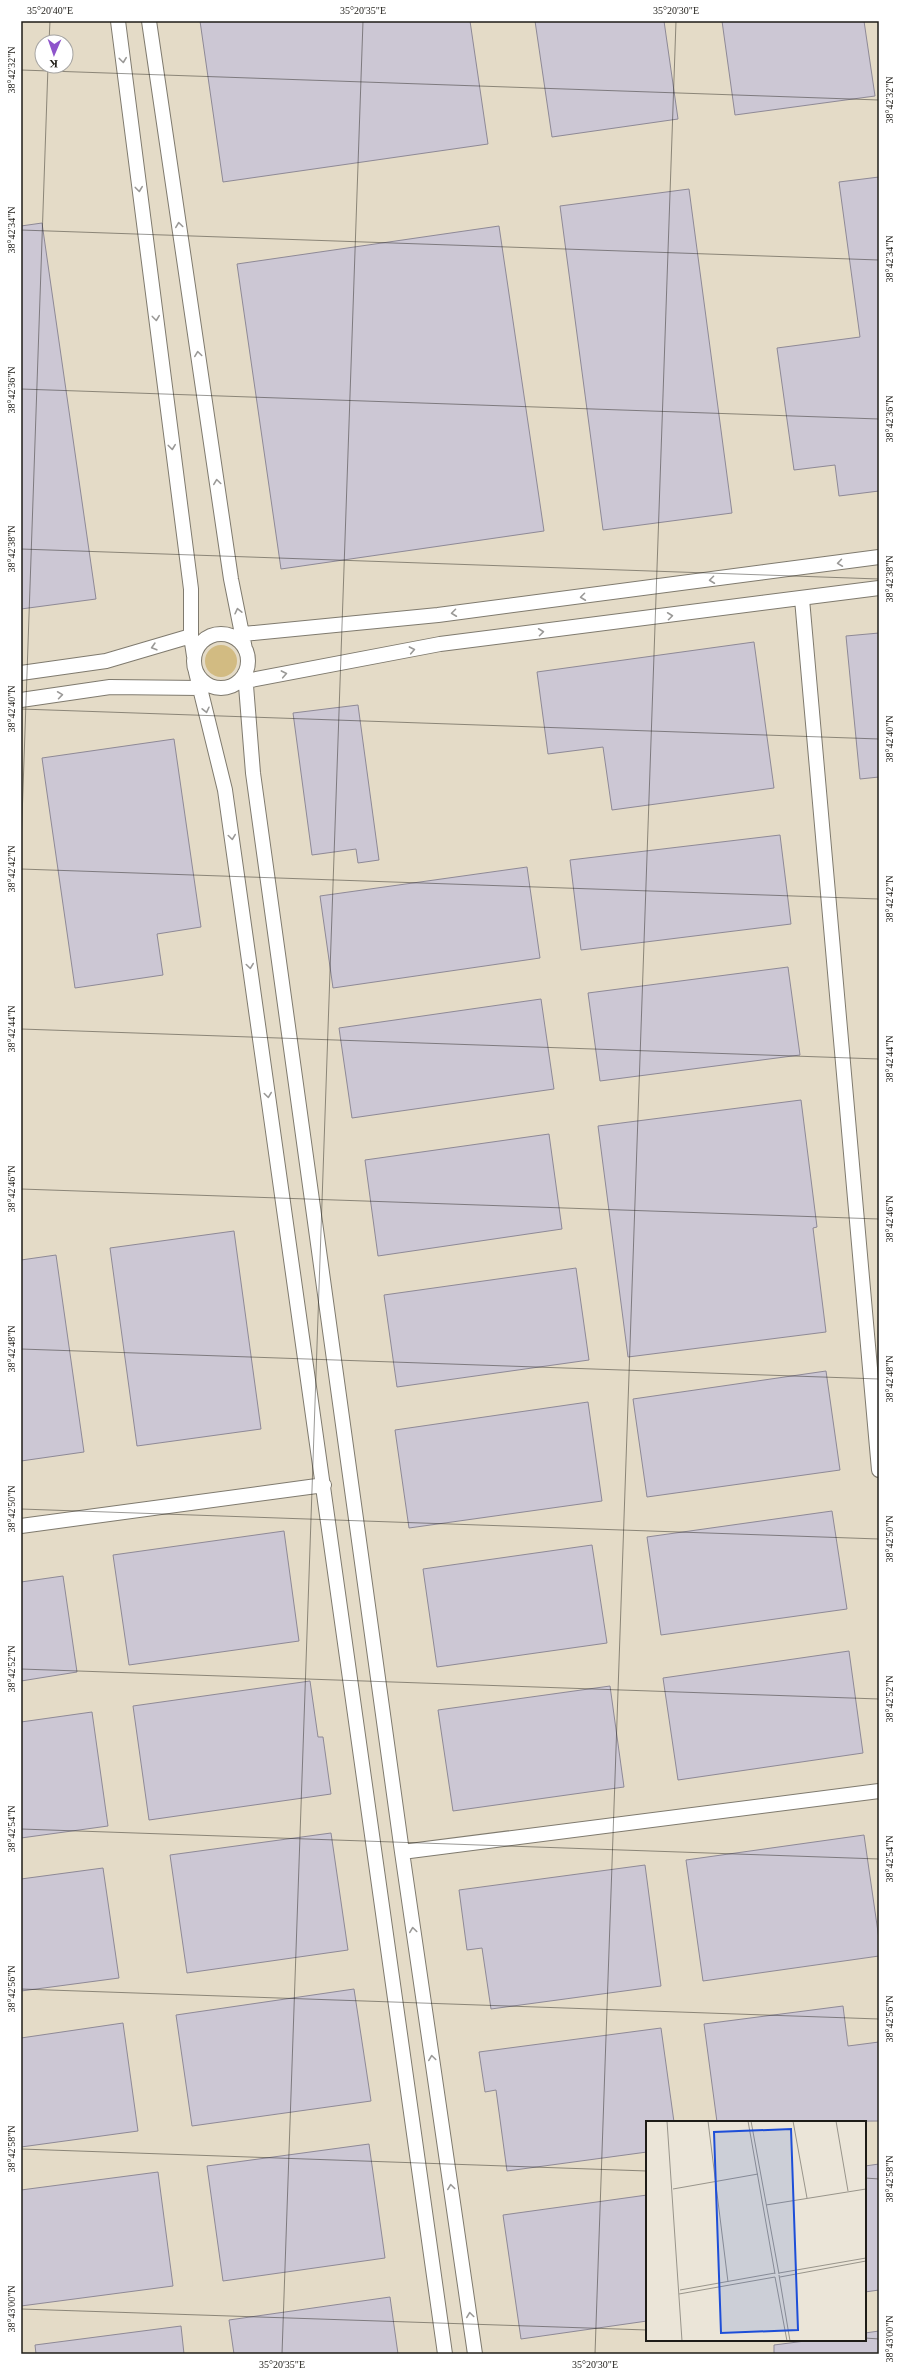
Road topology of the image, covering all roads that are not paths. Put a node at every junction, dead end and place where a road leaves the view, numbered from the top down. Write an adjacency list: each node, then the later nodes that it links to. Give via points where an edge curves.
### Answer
1 (118, 21): 7 (street, one-way to 7, via 191,589)
2 (149, 21): 6 (street, one-way to 2, via 231,579)
3 (879, 557): 6 (street, one-way to 6, via 438,615)
4 (879, 588): 5 (street)
5 (802, 599): 12 (street, one-way to 5, via 440,644); 15 (street)
6 (244, 634): 8 (street)
7 (191, 636): 9 (street); 11 (street, one-way to 11, via 106,661)
8 (245, 649): 9 (street, via 234,637 217,634 202,641); 12 (street)
9 (194, 656): 10 (street)
10 (196, 672): 12 (street, via 208,684 220,687 232,685); 13 (street)
11 (21, 673)
12 (245, 677): 19 (street, via 253,773)
13 (200, 688): 14 (street, one-way to 13, via 110,687); 16 (street, one-way to 16, via 225,790)
14 (21, 700)
15 (879, 1470)
16 (324, 1485): 17 (street); 20 (street)
17 (21, 1526)
18 (879, 1791): 19 (street)
19 (402, 1852): 21 (street, one-way to 19)
20 (446, 2354)
21 (475, 2354)

